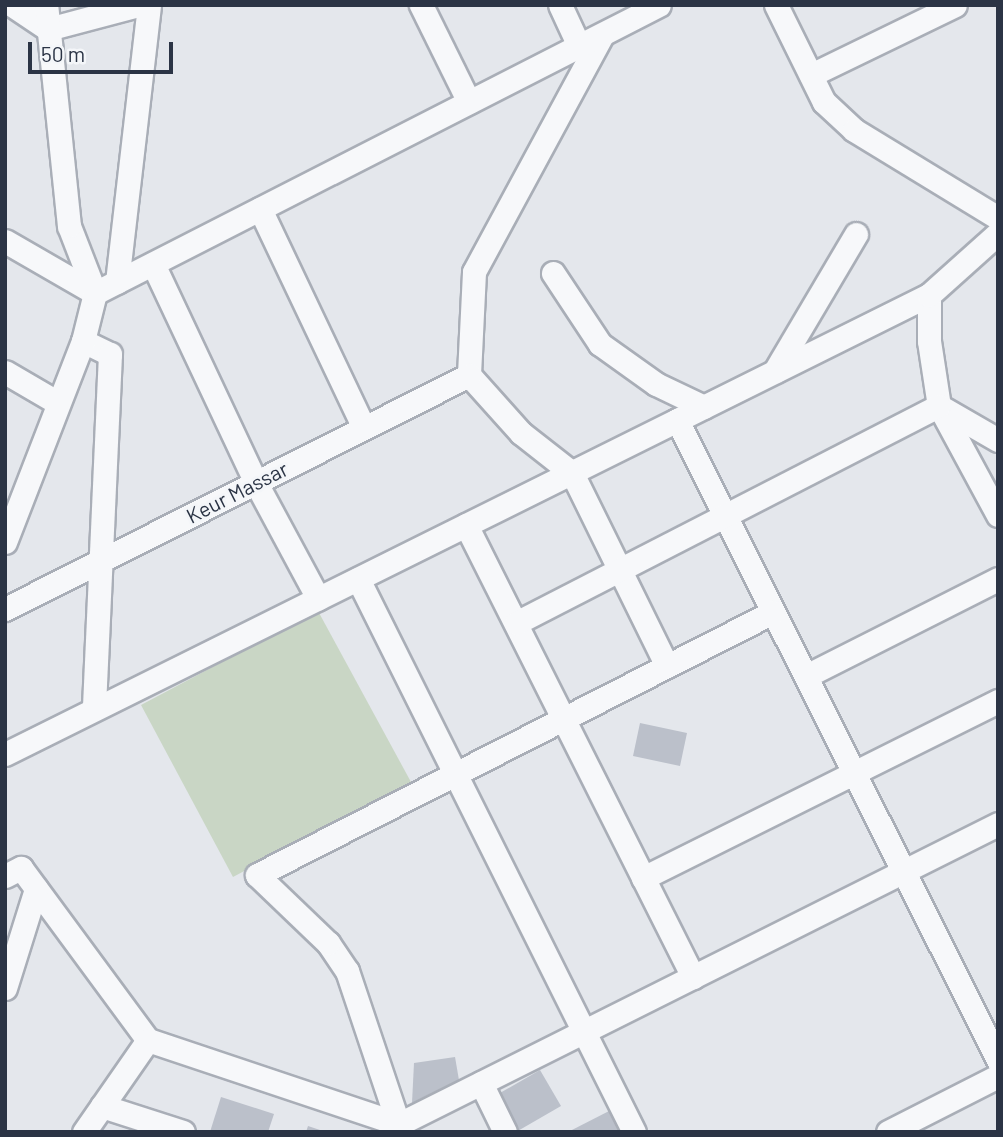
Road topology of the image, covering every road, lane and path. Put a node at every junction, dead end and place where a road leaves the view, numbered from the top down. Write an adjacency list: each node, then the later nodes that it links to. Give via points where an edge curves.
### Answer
1 (47, 5): 10 (street)
2 (138, 5): 10 (street)
3 (149, 5): 22 (street)
4 (421, 5): 14 (street)
5 (561, 5): 12 (street)
6 (659, 5): 11 (street)
7 (776, 5): 13 (street)
8 (955, 5): 13 (street)
9 (11, 12): 10 (street)
10 (48, 30): 23 (street, via 69,226)
11 (602, 34): 12 (street); 28 (street, via 474,272)
12 (579, 46): 14 (street)
13 (811, 75): 16 (street, via 824,102 854,131)
14 (470, 102): 15 (street)
15 (260, 209): 20 (street); 33 (street)
16 (998, 218)
17 (998, 233): 24 (street)
18 (856, 234): 26 (street)
19 (5, 241): 23 (street)
20 (152, 264): 22 (street); 36 (street)
21 (553, 273): 31 (street, via 600,344 656,384)
22 (117, 282): 23 (street)
23 (95, 293): 25 (street)
24 (929, 295): 26 (street); 30 (street, via 929,341)
25 (83, 341): 29 (street); 42 (street, via 110,354)
26 (775, 371): 31 (street)
27 (5, 372): 29 (street)
28 (469, 375): 33 (street, Keur Massar); 35 (street, via 521,433)
29 (58, 403): 37 (street)
30 (939, 406): 34 (street); 38 (street); 39 (street)
31 (704, 407): 32 (street)
32 (677, 420): 35 (street); 39 (street)
33 (365, 428): 36 (street, Keur Massar)
34 (998, 440)
35 (572, 472): 40 (street); 43 (street)
36 (256, 483): 42 (street, Keur Massar); 46 (street)
37 (12, 503): 41 (street)
38 (998, 515)
39 (725, 516): 43 (street); 48 (street)
40 (466, 525): 44 (street); 49 (street)
41 (5, 542)
42 (101, 561): 47 (street, Keur Massar); 53 (street)
43 (620, 570): 49 (street); 50 (street)
44 (358, 579): 46 (street); 57 (street)
45 (998, 579): 51 (street)
46 (318, 598): 53 (street)
47 (5, 609)
48 (774, 612): 50 (street); 51 (street)
49 (516, 623): 54 (street)
50 (667, 666): 54 (street)
51 (806, 676): 56 (street)
52 (998, 701): 56 (street)
53 (94, 709): 55 (street)
54 (564, 719): 57 (street); 61 (street)
55 (5, 754)
56 (854, 773): 59 (street); 61 (street)
57 (456, 774): 65 (street); 71 (street, via 257,875 328,943 347,971)
58 (998, 824): 59 (street)
59 (903, 871): 63 (street); 67 (street)
60 (5, 876): 62 (street, via 21,868)
61 (643, 878): 63 (street)
62 (36, 889): 64 (street); 66 (street)
63 (693, 977): 65 (street)
64 (5, 988)
65 (584, 1031): 69 (street); 75 (street)
66 (148, 1040): 70 (street); 71 (street)
67 (998, 1060)
68 (998, 1076): 76 (street)
69 (481, 1083): 71 (street); 74 (street)
70 (102, 1106): 72 (street); 73 (street)
71 (400, 1128)
72 (84, 1132)
73 (183, 1132)
74 (505, 1132)
75 (634, 1132)
76 (888, 1132)

